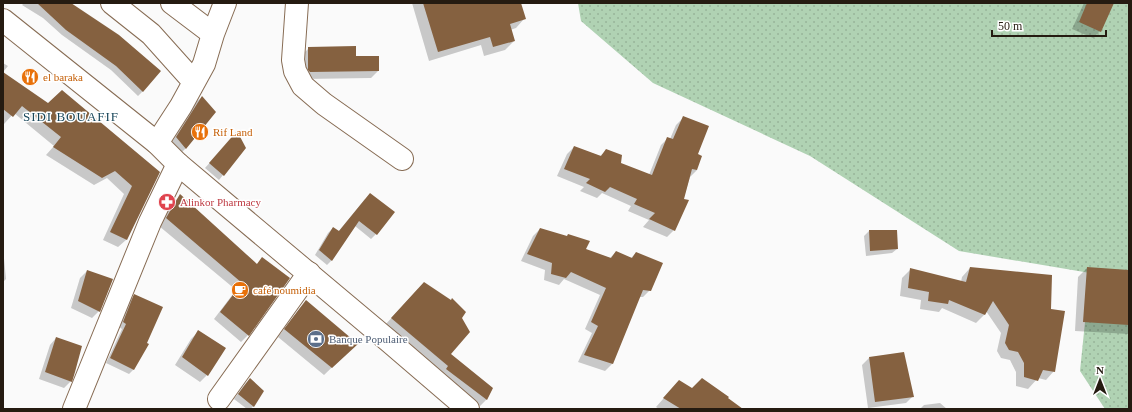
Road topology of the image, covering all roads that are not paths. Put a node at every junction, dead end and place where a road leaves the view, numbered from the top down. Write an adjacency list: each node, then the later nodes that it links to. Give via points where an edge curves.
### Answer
1 (112, 3): 7 (main road, via 151,34)
2 (172, 3): 6 (main road)
3 (225, 3): 6 (main road)
4 (297, 3): 9 (main road, via 293,60 295,71 303,86 324,104)
5 (3, 20): 8 (main road)
6 (213, 34): 7 (main road, via 204,64)
7 (194, 82): 8 (main road)
8 (157, 143): 10 (main road)
9 (402, 159)
10 (178, 164): 11 (main road); 13 (main road, via 150,222)
11 (309, 274): 12 (main road); 14 (main road)
12 (219, 399)
13 (74, 409)
14 (468, 409)

